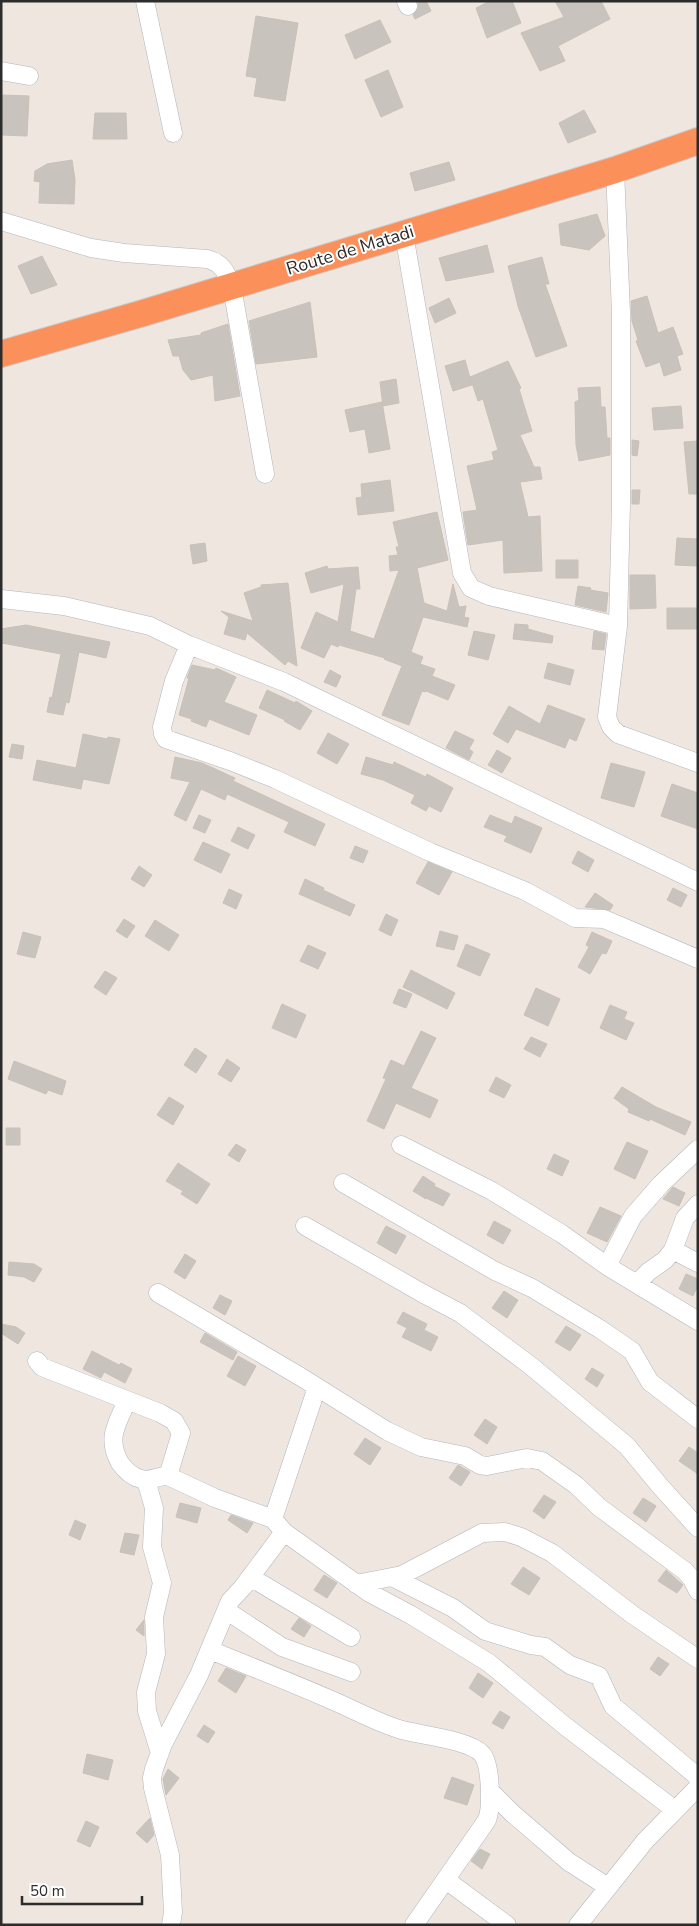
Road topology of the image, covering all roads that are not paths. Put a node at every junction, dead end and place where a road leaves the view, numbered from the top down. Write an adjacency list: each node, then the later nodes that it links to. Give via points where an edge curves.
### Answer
1 (145, 1): 4 (street)
2 (1, 71): 3 (street)
3 (29, 76)
4 (173, 133)
5 (698, 141): 6 (highway, Route de Matadi)
6 (615, 170): 8 (highway, Route de Matadi); 13 (street, via 621,313)
7 (1, 221): 9 (street, via 91,248 212,260 224,267)
8 (404, 234): 9 (highway, Route de Matadi); 13 (street, via 462,573 471,588 489,596)
9 (232, 287): 10 (highway, Route de Matadi); 11 (street)
10 (1, 354)
11 (265, 474)
12 (1, 599): 14 (street, via 64,606 150,626)
13 (618, 626): 15 (street, via 607,717 611,727 618,734)
14 (189, 645): 16 (street, via 284,682); 17 (street, via 174,681 162,727 166,739 275,779 430,852 525,891 575,918 604,919)
15 (698, 763)
16 (698, 882)
17 (698, 959)
18 (401, 1145): 25 (street, via 492,1191)
19 (694, 1159): 25 (street, via 661,1184 633,1216)
20 (343, 1183): 32 (street, via 600,1329 632,1351 650,1382)
21 (698, 1204): 23 (street, via 685,1218)
22 (305, 1226): 36 (street, via 460,1313 531,1366 617,1435)
23 (673, 1250): 24 (street); 26 (street)
24 (698, 1263)
25 (607, 1266): 26 (street)
26 (637, 1284): 28 (street)
27 (158, 1293): 30 (street)
28 (698, 1321)
29 (37, 1361): 31 (street, via 42,1367)
30 (316, 1387): 35 (street); 40 (street, via 387,1431 421,1447 465,1456 487,1466 527,1458 542,1461 685,1571)
31 (127, 1401): 33 (street, via 160,1413 174,1421 180,1430); 34 (street, via 113,1435 114,1450 124,1468)
32 (698, 1419)
33 (168, 1476): 34 (street); 35 (street)
34 (146, 1480): 46 (street, via 154,1508 152,1547 162,1583 154,1617 156,1654 146,1692 147,1711)
35 (278, 1526): 37 (street); 39 (street)
36 (698, 1528)
37 (250, 1577): 41 (street, via 232,1597); 42 (street)
38 (394, 1578): 39 (street); 44 (street, via 482,1533 505,1532 552,1553 633,1615); 47 (street, via 453,1608 485,1631 545,1647 570,1665 599,1676 614,1706)
39 (356, 1584): 50 (street, via 488,1663)
40 (698, 1591)
41 (227, 1610): 43 (street); 45 (street, via 282,1647)
42 (351, 1637)
43 (210, 1650): 46 (street); 49 (street, via 393,1727 438,1736 473,1748 482,1754 485,1761)
44 (696, 1654)
45 (351, 1672)
46 (160, 1753): 54 (street, via 152,1778 170,1855)
47 (698, 1777)
48 (698, 1787): 50 (street)
49 (491, 1792): 51 (street, via 488,1820); 52 (street, via 569,1862)
50 (675, 1810): 52 (street)
51 (446, 1880): 53 (street); 55 (street)
52 (608, 1887): 56 (street)
53 (503, 1924)
54 (171, 1925)
55 (414, 1925)
56 (578, 1925)

